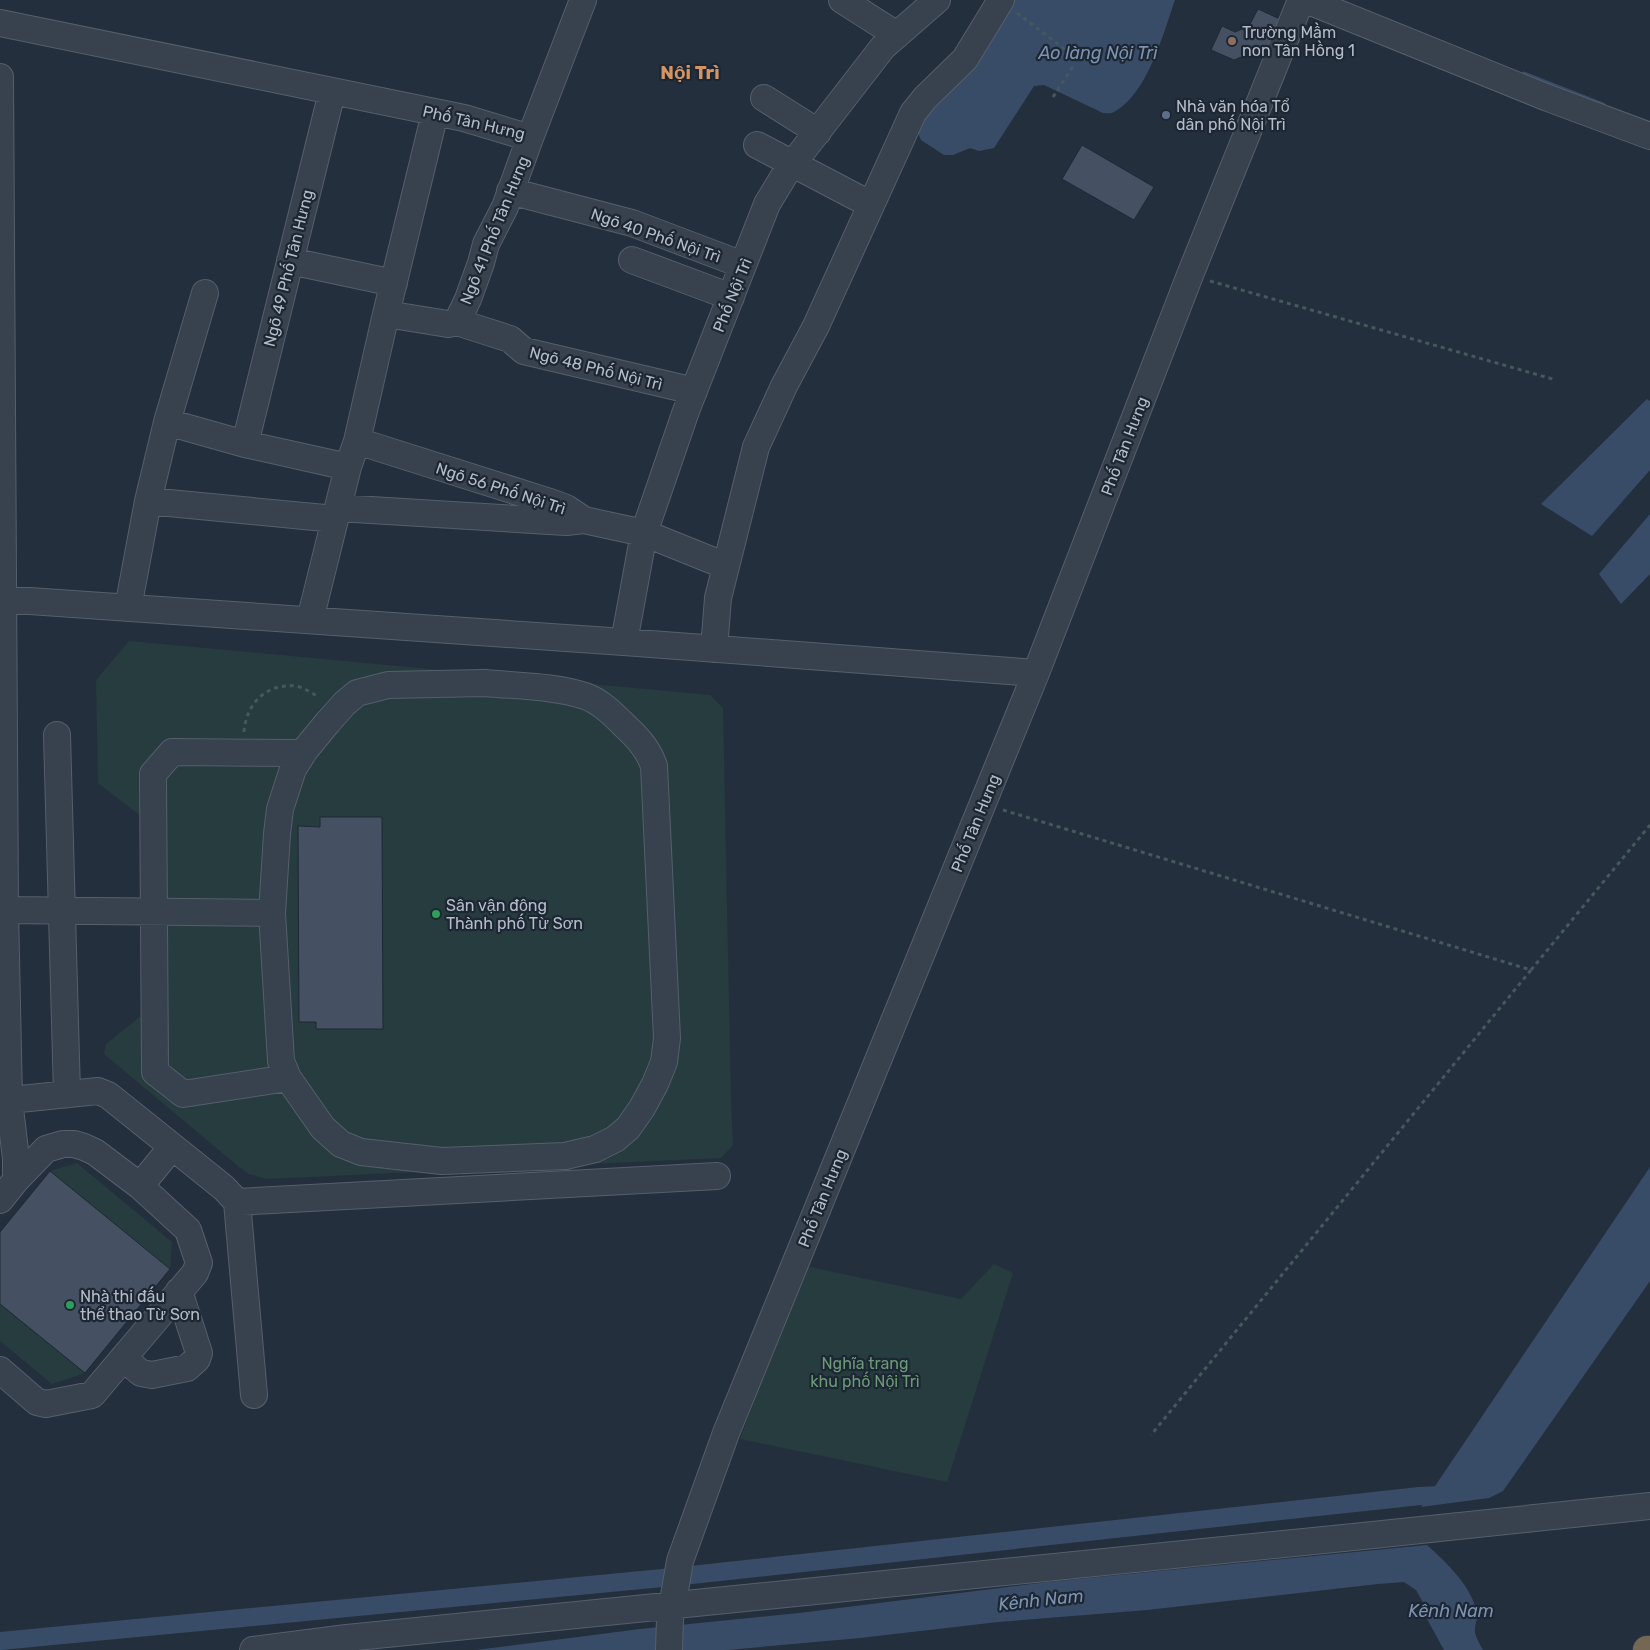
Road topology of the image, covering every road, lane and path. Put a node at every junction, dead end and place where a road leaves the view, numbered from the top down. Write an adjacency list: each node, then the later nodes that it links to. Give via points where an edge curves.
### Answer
1 (583, 0): 18 (street, Phố Tân Hưng)
2 (842, 0): 8 (street)
3 (938, 0): 8 (street, Phố Nội Trì)
4 (1000, 0): 9 (path); 42 (street, via 965,59 913,113 816,326 756,447)
5 (1301, 0): 26 (street, Phố Tân Hưng)
6 (1306, 0): 17 (street)
7 (0, 23): 12 (street, Phố Tân Hưng)
8 (897, 35): 16 (street, Phố Nội Trì, via 882,47)
9 (1070, 54)
10 (1074, 66): 13 (path)
11 (0, 77): 43 (street)
12 (332, 92): 15 (street, Phố Tân Hưng); 24 (street, Ngõ 49 Phố Tân Hưng)
13 (1052, 97)
14 (764, 98): 16 (street)
15 (435, 113): 18 (street, Phố Tân Hưng, via 464,118); 27 (street)
16 (818, 132): 20 (street, Phố Nội Trì)
17 (1650, 136)
18 (530, 138): 21 (street, Ngõ 41 Phố Tân Hưng)
19 (757, 145): 20 (street)
20 (792, 164): 22 (street); 25 (street, Phố Nội Trì, via 768,204)
21 (510, 191): 23 (street, Ngõ 40 Phố Nội Trì); 31 (street, Ngõ 41 Phố Tân Hưng)
22 (858, 198)
23 (632, 223): 25 (street, Ngõ 40 Phố Nội Trì); 29 (street, via 626,264)
24 (290, 261): 27 (street); 36 (street, Ngõ 49 Phố Tân Hưng)
25 (743, 265): 29 (street, Phố Nội Trì)
26 (1190, 275): 32 (path); 48 (street, Phố Tân Hưng)
27 (394, 283): 30 (street)
28 (205, 293): 34 (street)
29 (731, 297): 33 (street, Phố Nội Trì)
30 (386, 314): 31 (street, Ngõ 48 Phố Nội Trì, via 448,324); 35 (street)
31 (457, 322): 33 (street, Ngõ 48 Phố Nội Trì, via 510,340 524,350)
32 (1556, 380)
33 (694, 391): 41 (street, Phố Nội Trì)
34 (167, 422): 36 (street); 38 (street)
35 (357, 441): 37 (street); 40 (street, Ngõ 56 Phố Nội Trì, via 553,503)
36 (244, 444): 37 (street)
37 (348, 468): 39 (street)
38 (148, 501): 39 (street); 44 (street)
39 (337, 513): 40 (street, via 566,522); 45 (street)
40 (584, 520): 41 (street, Ngõ 56 Phố Nội Trì)
41 (644, 533): 42 (street, Ngõ 56 Phố Nội Trì); 46 (street, Phố Nội Trì)
42 (726, 566): 47 (street, via 718,598)
43 (2, 599): 44 (street); 55 (street)
44 (128, 608): 45 (street)
45 (310, 620): 46 (street)
46 (624, 642): 47 (street)
47 (714, 649): 48 (street)
48 (1036, 673): 53 (street, Phố Tân Hưng)
49 (317, 696): 50 (path, via 297,686 280,686 267,692 247,714)
50 (244, 734)
51 (57, 735): 56 (street)
52 (303, 753): 57 (street, via 172,752 153,774); 58 (street, via 293,769 280,809); 60 (street, via 356,693 388,685 485,683 551,689 586,696 616,717 643,743 654,766 667,1038 664,1062 655,1084 628,1128 595,1149 565,1156 442,1161 361,1152 341,1144 323,1128)
53 (983, 804): 59 (path); 75 (street, Phố Tân Hưng, via 726,1433 680,1561)
54 (1650, 825): 59 (path)
55 (5, 910): 56 (street); 62 (street)
56 (62, 911): 57 (street); 61 (street)
57 (154, 912): 58 (street); 60 (street, via 154,1072 183,1094)
58 (272, 913): 60 (street, via 281,1061)
59 (1530, 970): 73 (path)
60 (288, 1078)
61 (67, 1094): 62 (street); 63 (street, via 98,1091 108,1095)
62 (4, 1100): 65 (street, via 16,1159)
63 (172, 1147): 66 (street); 68 (street)
64 (717, 1176): 68 (street)
65 (16, 1180): 66 (street, via 46,1149 74,1144 95,1152); 67 (street)
66 (140, 1186): 69 (street, via 188,1230 192,1240 199,1263 195,1273)
67 (0, 1200)
68 (237, 1202): 72 (street)
69 (179, 1291): 70 (street); 70 (street, via 199,1353 197,1359 187,1368 152,1375 141,1373)
70 (123, 1358): 71 (street, via 92,1395 46,1404 37,1402)
71 (0, 1370)
72 (254, 1395)
73 (1152, 1435)
74 (1650, 1506): 75 (street)
75 (672, 1606): 76 (street); 77 (street, Phố Tân Hưng)
76 (253, 1650)
77 (669, 1650)

